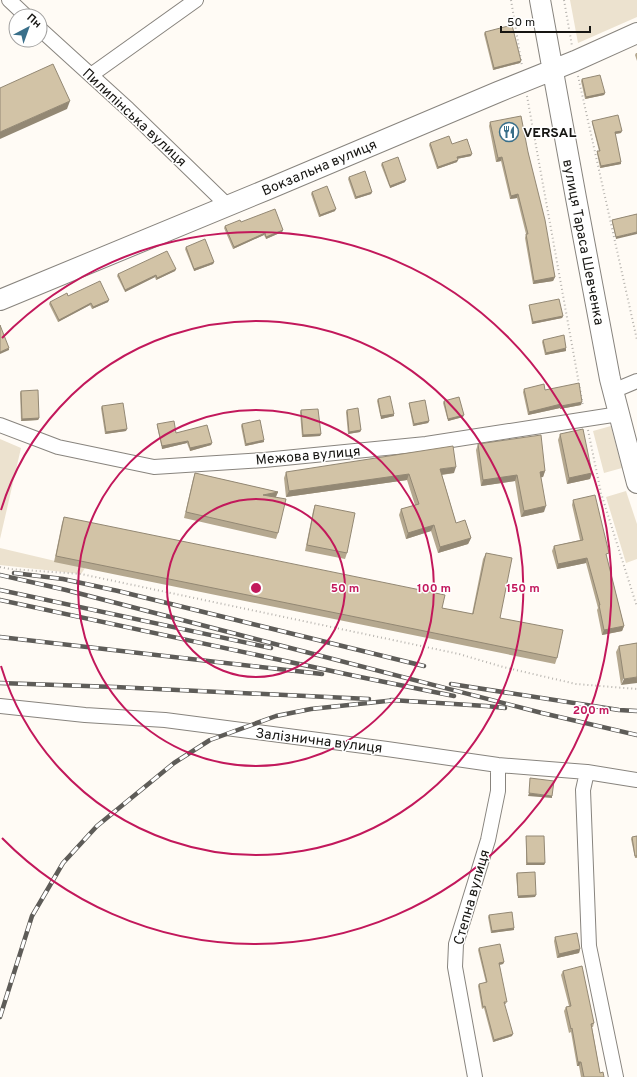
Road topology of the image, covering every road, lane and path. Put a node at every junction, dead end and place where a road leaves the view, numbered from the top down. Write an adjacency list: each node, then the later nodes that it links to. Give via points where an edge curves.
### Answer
1 (9, 0): 6 (street)
2 (196, 0): 11 (street)
3 (511, 0): 12 (path)
4 (540, 0): 10 (main road, вулиця Тараса Шевченка)
5 (564, 0): 9 (path)
6 (18, 8)
7 (637, 33): 9 (main road, Вокзальна вулиця)
8 (48, 36): 11 (street, Пилипінська вулиця)
9 (575, 61): 10 (main road, Вокзальна вулиця); 15 (path)
10 (552, 70): 12 (main road, Вокзальна вулиця); 17 (main road, вулиця Тараса Шевченка)
11 (91, 75): 13 (street, Пилипінська вулиця)
12 (524, 82): 13 (main road, Вокзальна вулиця); 19 (path)
13 (228, 206): 14 (main road, Вокзальна вулиця)
14 (0, 300)
15 (637, 340)
16 (637, 381): 17 (street)
17 (613, 390): 18 (main road, вулиця Тараса Шевченка)
18 (619, 414): 19 (street, Межова вулиця); 21 (main road, вулиця Тараса Шевченка)
19 (586, 420): 20 (street, Межова вулиця, via 426,444 264,460 154,467 58,447); 23 (path, via 601,493)
20 (0, 425)
21 (637, 483)
22 (0, 567): 24 (path, via 81,574 459,654 576,684)
23 (637, 607)
24 (637, 689)
25 (0, 706): 26 (street, Залізнична вулиця, via 165,720)
26 (498, 765): 27 (street, Залізнична вулиця); 29 (street, Степна вулиця, via 498,791 488,840 456,944 455,967)
27 (587, 772): 28 (street, Залізнична вулиця); 30 (street, via 583,790 589,946)
28 (637, 780)
29 (475, 1077)
30 (616, 1077)

